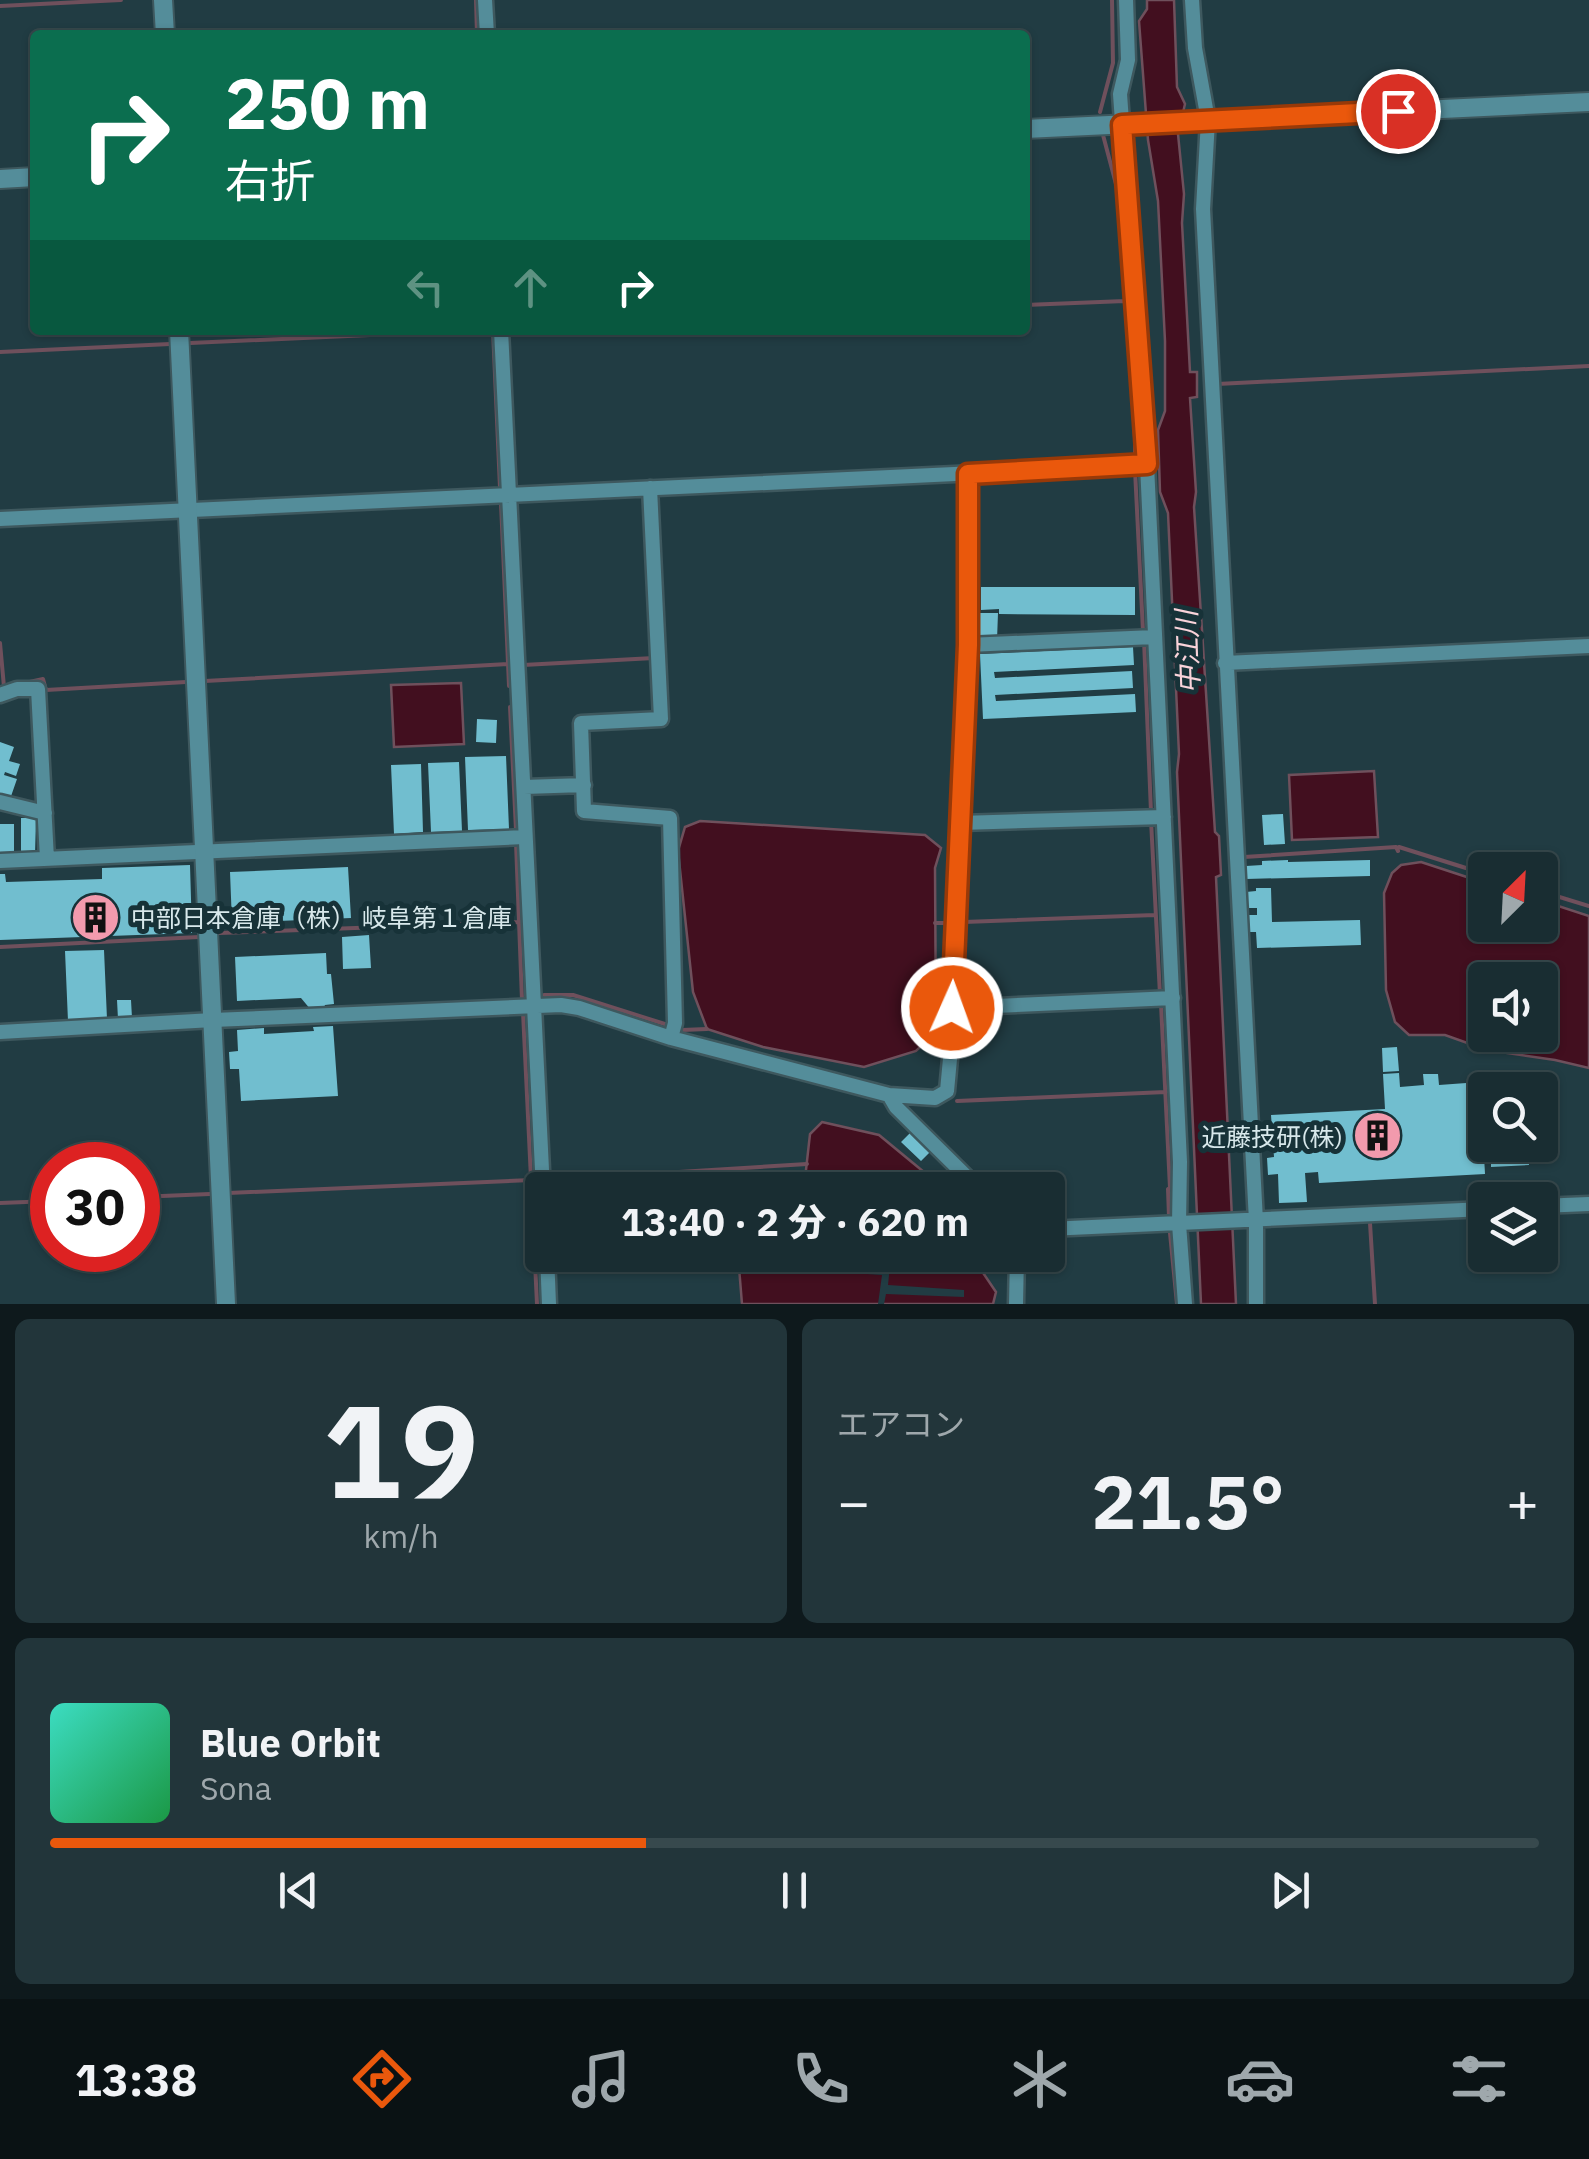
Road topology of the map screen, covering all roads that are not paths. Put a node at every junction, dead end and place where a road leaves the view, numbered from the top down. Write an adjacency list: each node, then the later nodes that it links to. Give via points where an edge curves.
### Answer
1 (164, 0): 5 (street)
2 (485, 0): 6 (street)
3 (1126, 0): 9 (street)
4 (1192, 0): 8 (street)
5 (165, 30)
6 (487, 30)
7 (1589, 102): 8 (street)
8 (1202, 121): 9 (street); 24 (street)
9 (1122, 125): 10 (street); 15 (street)
10 (1030, 129)
11 (30, 177): 12 (street)
12 (0, 179)
13 (179, 335): 19 (street)
14 (500, 335): 18 (street)
15 (1147, 464): 16 (street); 21 (street)
16 (968, 474): 17 (street); 22 (street)
17 (650, 488): 18 (street); 26 (street, via 661,719 582,723)
18 (509, 494): 19 (street); 27 (street)
19 (187, 510): 20 (street); 33 (street)
20 (0, 519)
21 (1154, 637): 22 (street); 30 (street)
22 (968, 645): 31 (street)
23 (1589, 646): 24 (street)
24 (1225, 663): 48 (street)
25 (0, 695): 29 (street, via 38,689)
26 (584, 785): 27 (street); 41 (street, via 584,811 670,818)
27 (524, 788): 32 (street)
28 (0, 802): 29 (street)
29 (45, 814): 34 (street)
30 (1164, 816): 31 (street); 36 (street)
31 (960, 823): 38 (street)
32 (524, 836): 33 (street); 37 (street)
33 (204, 852): 34 (street); 39 (street)
34 (47, 859): 35 (street)
35 (0, 861)
36 (1172, 998): 38 (street); 49 (street)
37 (533, 1006): 39 (street); 41 (street, via 579,1008); 43 (street)
38 (952, 1008): 42 (street, via 948,1091 935,1098)
39 (213, 1020): 40 (street); 53 (street)
40 (0, 1032)
41 (671, 1038): 42 (street)
42 (889, 1095): 44 (street)
43 (542, 1172)
44 (962, 1172)
45 (1589, 1204): 46 (street)
46 (1558, 1205)
47 (1468, 1210): 48 (street)
48 (1249, 1221): 49 (street); 57 (street)
49 (1182, 1224): 50 (street); 56 (street)
50 (1065, 1229)
51 (548, 1272): 54 (street)
52 (1016, 1272): 55 (street)
53 (226, 1304)
54 (549, 1304)
55 (1016, 1304)
56 (1186, 1304)
57 (1256, 1304)

